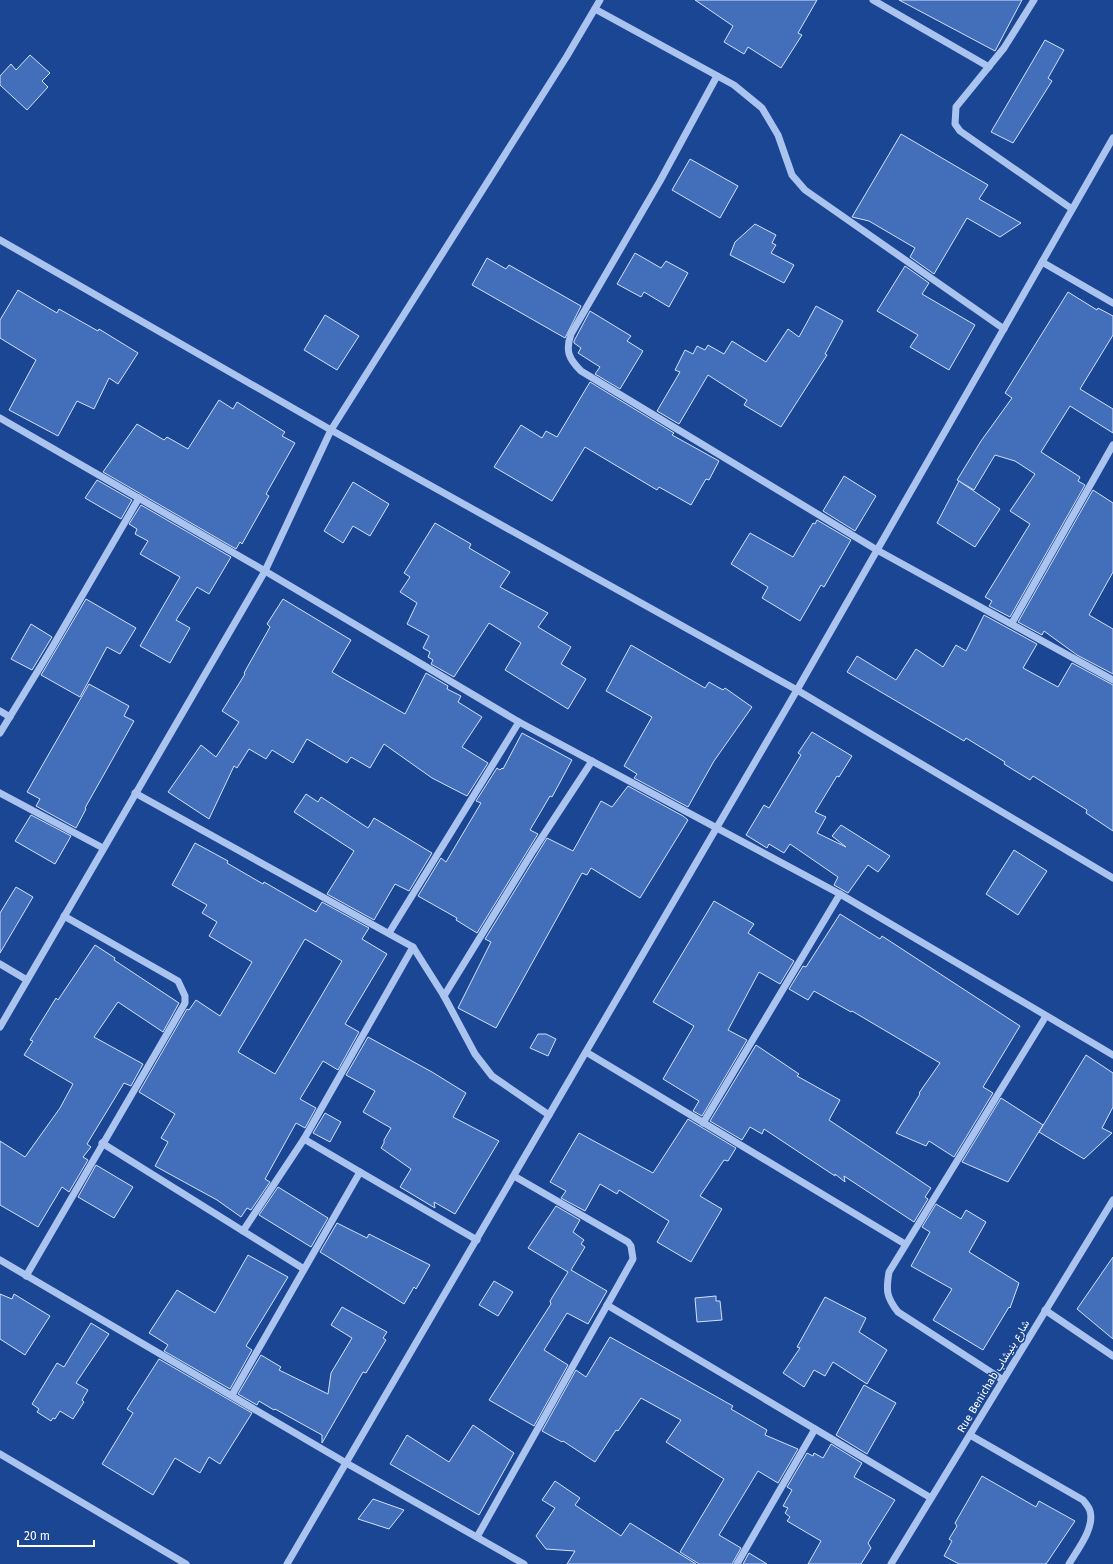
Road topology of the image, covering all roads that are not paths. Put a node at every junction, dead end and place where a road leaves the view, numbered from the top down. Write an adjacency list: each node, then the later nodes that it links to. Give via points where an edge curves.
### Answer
1 (600, 0): 4 (street)
2 (873, 0): 5 (street)
3 (1034, 0): 5 (street)
4 (595, 9): 6 (street); 14 (street)
5 (989, 67): 8 (street, via 956,107 955,124 960,131)
6 (717, 76): 12 (street, via 734,85 762,108 778,135 792,175 805,190); 17 (street, via 571,334 568,343 569,355 581,371)
7 (1112, 142): 8 (street)
8 (1072, 209): 10 (street)
9 (0, 240): 14 (street)
10 (1042, 262): 11 (street); 12 (street)
11 (1113, 303)
12 (1004, 328): 17 (street)
13 (0, 418): 16 (street)
14 (331, 430): 18 (street); 21 (street)
15 (1113, 445): 19 (street)
16 (139, 498): 18 (street); 23 (street)
17 (877, 550): 19 (street); 21 (street)
18 (265, 571): 24 (street); 28 (street)
19 (1012, 623): 20 (street)
20 (1113, 680)
21 (797, 690): 29 (street); 31 (street)
22 (0, 711): 23 (street)
23 (10, 717): 25 (street)
24 (519, 722): 26 (street); 34 (street)
25 (0, 733)
26 (592, 761): 29 (street); 38 (street)
27 (0, 793): 30 (street)
28 (135, 793): 30 (street); 34 (street)
29 (717, 827): 32 (street); 41 (street)
30 (103, 848): 33 (street)
31 (1113, 878)
32 (840, 894): 39 (street); 44 (street)
33 (64, 916): 37 (street); 46 (street, via 178,980 185,996 184,1003)
34 (389, 934): 35 (street)
35 (413, 947): 38 (street); 45 (street)
36 (0, 964): 37 (street)
37 (27, 980): 40 (street)
38 (444, 996): 43 (street, via 475,1054 492,1076)
39 (1046, 1016): 42 (street); 52 (street)
40 (0, 1027)
41 (586, 1052): 43 (street); 44 (street)
42 (1113, 1055)
43 (549, 1115): 48 (street)
44 (703, 1123): 52 (street)
45 (304, 1139): 47 (street); 50 (street)
46 (102, 1143): 50 (street); 55 (street)
47 (360, 1172): 51 (street); 54 (street)
48 (514, 1176): 51 (street); 56 (street, via 631,1246 633,1259)
49 (1113, 1200): 57 (street, Rue Benichab شارع بنيشاب)
50 (243, 1231): 54 (street)
51 (477, 1240): 64 (street)
52 (906, 1244): 59 (street, via 889,1272 887,1288 890,1302 898,1312)
53 (0, 1260): 55 (street)
54 (304, 1269): 60 (street)
55 (26, 1276): 60 (street)
56 (607, 1305): 61 (street); 66 (street)
57 (1046, 1310): 58 (street); 59 (street, Rue Benichab شارع بنيشاب)
58 (1113, 1356)
59 (1003, 1380): 62 (street, Rue Benichab شارع بنيشاب)
60 (232, 1395): 64 (street)
61 (815, 1429): 65 (street); 70 (street)
62 (970, 1435): 65 (street, Rue Benichab شارع بنيشاب); 72 (street, via 1083,1500 1090,1510 1091,1519 1086,1536)
63 (0, 1454): 67 (street)
64 (346, 1463): 66 (street); 68 (street)
65 (931, 1498): 71 (street, Rue Benichab شارع بنيشاب)
66 (477, 1537): 69 (street)
67 (186, 1564)
68 (287, 1564)
69 (524, 1564)
70 (737, 1564)
71 (891, 1564)
72 (1069, 1564)

